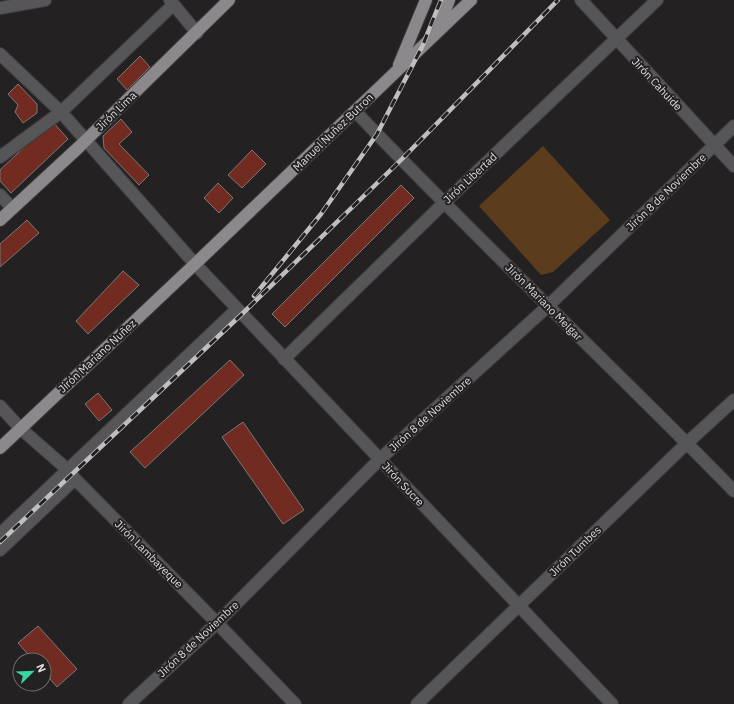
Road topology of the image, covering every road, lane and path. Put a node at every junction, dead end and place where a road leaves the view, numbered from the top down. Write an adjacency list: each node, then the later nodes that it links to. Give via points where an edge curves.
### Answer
1 (45, 0): 9 (street)
2 (229, 0): 10 (main road, Jirón Lima)
3 (426, 0): 14 (main road)
4 (449, 0): 11 (main road)
5 (471, 0): 11 (main road, Manuel Nuñez Butron)
6 (582, 0): 12 (street, Jirón Cahuide)
7 (657, 0): 12 (street, Jirón Libertad)
8 (172, 2): 10 (street); 16 (street)
9 (0, 8)
10 (197, 33): 18 (main road, Jirón Lima)
11 (436, 33): 14 (main road, Manuel Nuñez Butron)
12 (617, 40): 19 (street, Jirón Cahuide); 23 (street, Jirón Libertad)
13 (0, 54): 16 (street, Jirón Sucre)
14 (397, 70): 15 (main road, Manuel Nuñez Butron)
15 (355, 111): 23 (street, Jirón Mariano Melgar); 26 (main road, Manuel Nuñez Butron)
16 (61, 112): 18 (street, Jirón Sucre); 20 (street)
17 (734, 126): 19 (street, Jirón 8 de Noviembre)
18 (86, 141): 24 (main road, Jirón Lima); 26 (street, Jirón Sucre)
19 (714, 145): 21 (street, Jirón Cahuide); 27 (street, Jirón 8 de Noviembre)
20 (0, 156)
21 (734, 166)
22 (0, 195): 24 (street)
23 (444, 203): 27 (street, Jirón Mariano Melgar); 29 (street, Jirón Libertad)
24 (12, 208): 25 (main road, Jirón Lima)
25 (0, 220)
26 (195, 264): 28 (street, Jirón Sucre); 32 (main road, Jirón Mariano Nuñez)
27 (548, 306): 33 (street, Jirón Mariano Melgar); 35 (street, Jirón 8 de Noviembre)
28 (237, 309): 29 (street, Jirón Sucre); 36 (street)
29 (284, 359): 35 (street, Jirón Sucre)
30 (734, 400): 33 (street, Jirón Tumbes)
31 (0, 406): 32 (street, Jirón Lambayeque)
32 (20, 428): 34 (main road, Jirón Mariano Nuñez); 36 (street, Jirón Lambayeque)
33 (687, 443): 37 (street, Jirón Mariano Melgar); 40 (street, Jirón Tumbes)
34 (0, 448)
35 (380, 459): 40 (street, Jirón Sucre); 41 (street, Jirón 8 de Noviembre)
36 (72, 474): 38 (street); 39 (street); 41 (street, Jirón Lambayeque)
37 (734, 491)
38 (0, 534)
39 (0, 550)
40 (519, 606): 44 (street, Jirón Tumbes); 45 (street, Jirón Sucre)
41 (217, 623): 42 (street, Jirón 8 de Noviembre); 43 (street, Jirón Lambayeque)
42 (128, 704)
43 (295, 704)
44 (417, 704)
45 (612, 704)

